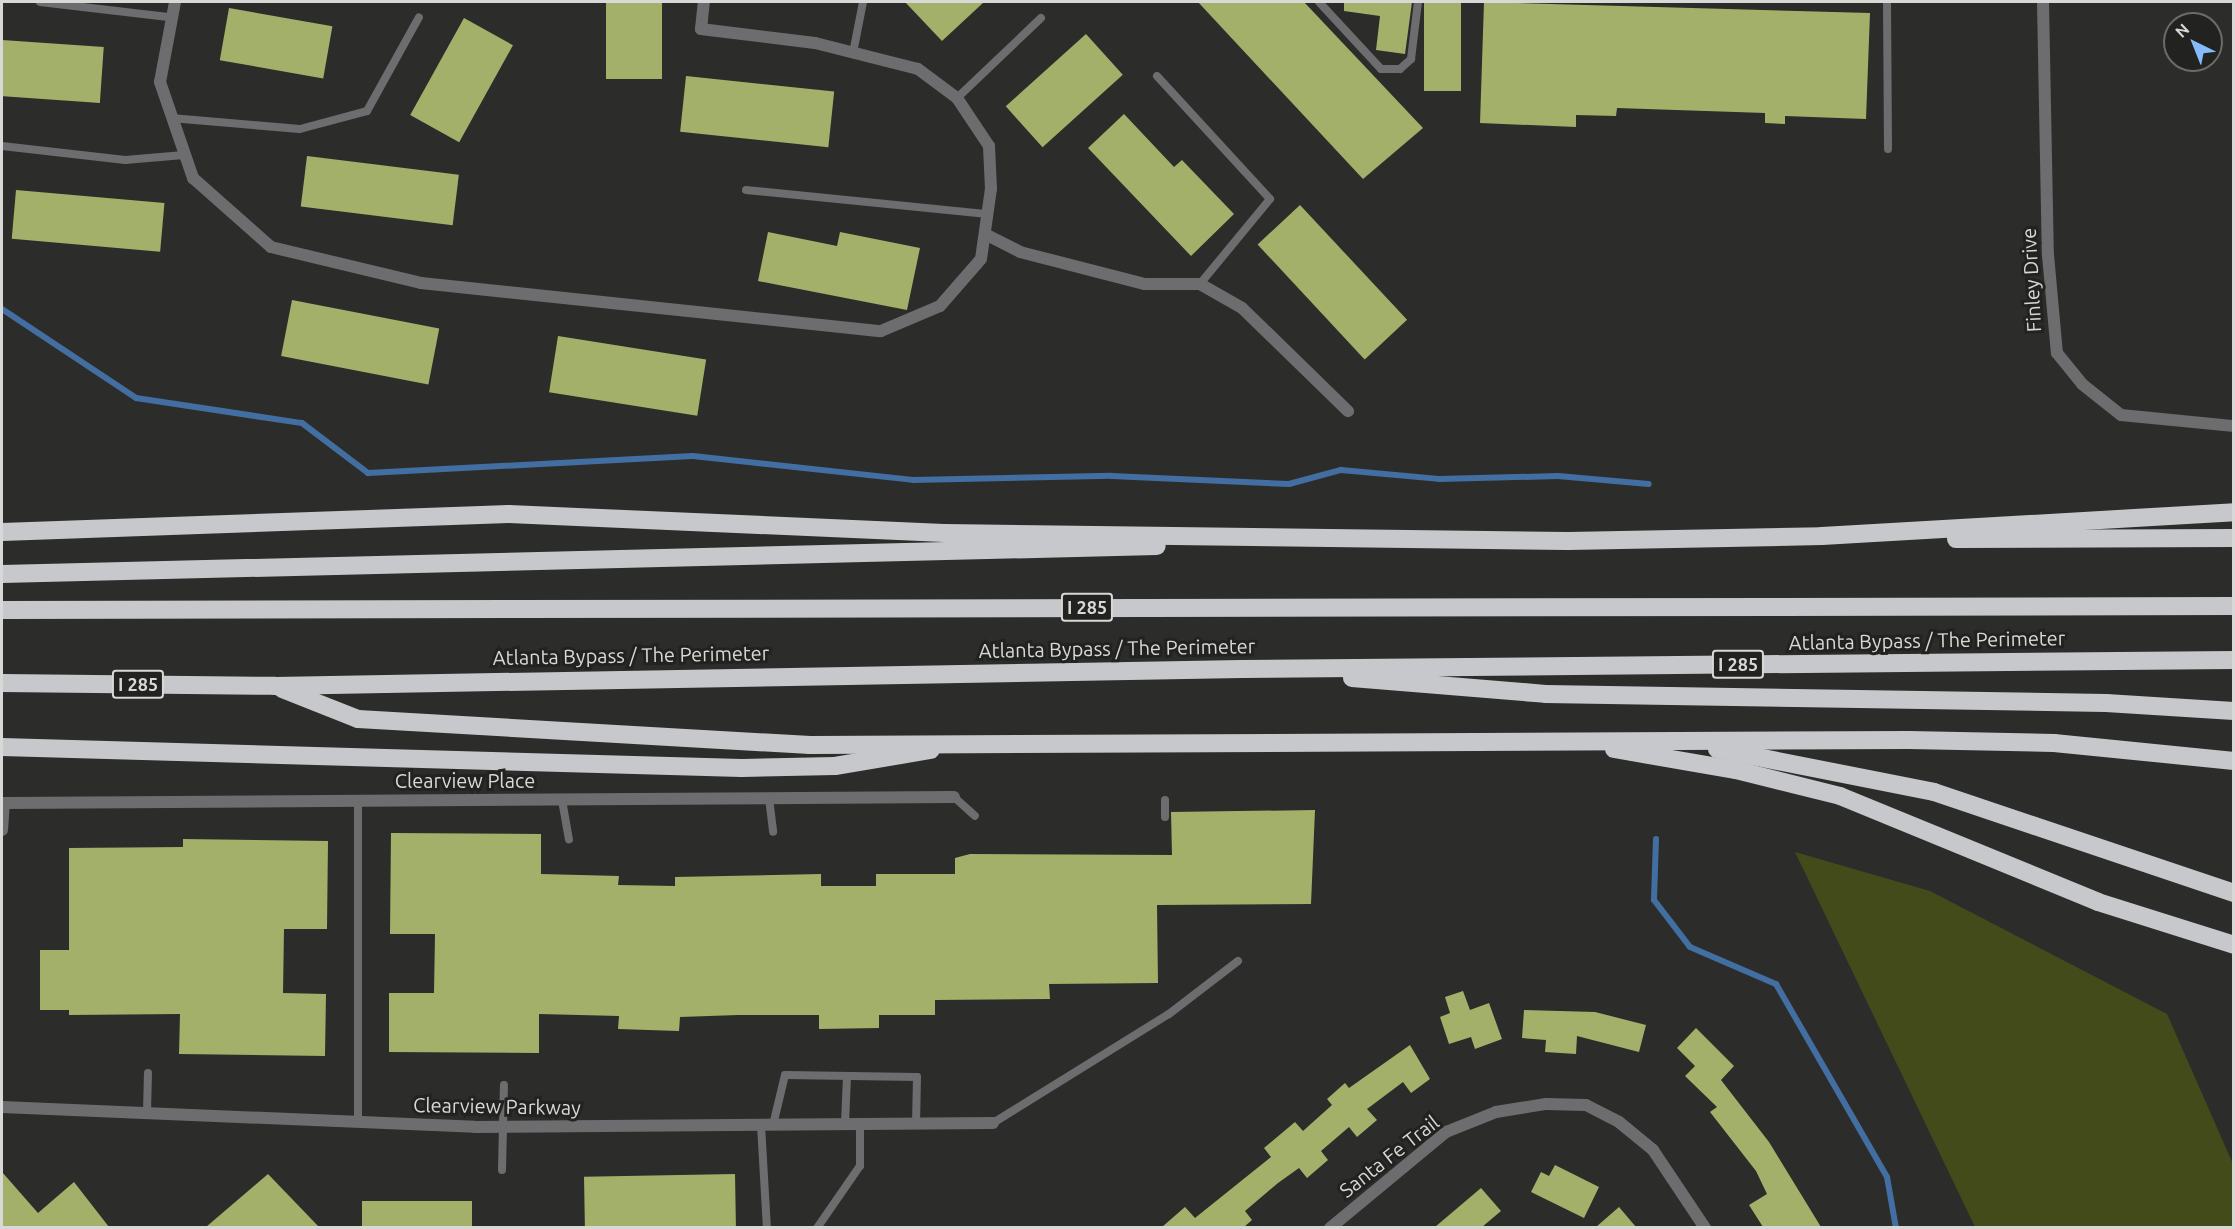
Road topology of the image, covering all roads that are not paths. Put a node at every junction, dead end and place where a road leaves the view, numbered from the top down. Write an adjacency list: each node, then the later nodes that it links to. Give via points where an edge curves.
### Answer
1 (40, 2): 9 (lane)
2 (175, 2): 9 (street)
3 (704, 2): 12 (street, via 700,29)
4 (863, 2): 12 (lane)
5 (1319, 2): 6 (lane, via 1381,69 1400,69 1411,59)
6 (1418, 2)
7 (1887, 2): 17 (lane)
8 (2043, 2): 24 (street, Finley Drive, via 2048,255 2057,353 2082,384 2121,415)
9 (168, 17): 15 (street, via 160,82)
10 (419, 18): 15 (lane, via 367,111 300,129)
11 (1041, 18): 14 (lane)
12 (853, 53): 14 (street, via 918,69)
13 (1157, 76): 22 (lane, via 1270,199)
14 (957, 98): 20 (street, via 989,146)
15 (171, 118): 18 (street)
16 (2, 146): 18 (lane, via 125,160)
17 (1888, 149)
18 (184, 155): 21 (street, via 193,178 210,199 271,247 421,283 881,331 940,306 963,286 981,259)
19 (746, 190): 20 (lane)
20 (988, 214): 21 (street)
21 (985, 234): 22 (street, via 1020,252 1145,284)
22 (1200, 284): 23 (street, via 1242,308)
23 (1348, 411)
24 (2234, 426)
25 (2234, 512): 27 (highway)
26 (2, 532): 28 (highway, via 508,514 944,533)
27 (1822, 536): 28 (highway, via 1568,541); 29 (highway, via 2109,542)
28 (1317, 537): 30 (highway, via 1100,549)
29 (2234, 538)
30 (2, 574)
31 (2234, 603): 32 (highway, Atlanta Bypass / The Perimeter / I 285)
32 (2, 610)
33 (2234, 660): 34 (highway, Atlanta Bypass / The Perimeter / I 285)
34 (1242, 669): 36 (highway, Atlanta Bypass / The Perimeter / I 285); 37 (highway, via 1545,694 2094,703)
35 (2, 683): 36 (highway, Atlanta Bypass / The Perimeter / I 285)
36 (275, 686): 38 (highway, via 358,719 810,745)
37 (2234, 711)
38 (967, 740): 40 (highway); 41 (highway, via 835,766 742,768)
39 (1641, 740): 40 (highway); 42 (highway, via 2054,743); 53 (highway, via 1867,775)
40 (1531, 741): 54 (highway, via 1674,758 1840,796 2098,902)
41 (2, 747)
42 (2234, 761)
43 (954, 797): 44 (street, Clearview Place); 48 (lane)
44 (769, 798): 46 (street, Clearview Place); 51 (lane)
45 (358, 800): 46 (street, Clearview Place); 50 (street, Clearview Place, via 4,803); 61 (lane)
46 (562, 800): 52 (lane)
47 (1165, 800): 49 (lane)
48 (975, 816)
49 (1165, 817)
50 (2, 830)
51 (773, 832)
52 (569, 839)
53 (2234, 893)
54 (2234, 945)
55 (1238, 961): 62 (lane, via 1169,1014)
56 (148, 1072): 60 (lane)
57 (848, 1076): 63 (lane, via 917,1077); 64 (lane); 66 (lane, via 785,1075)
58 (504, 1085): 67 (lane)
59 (2, 1107): 60 (street, Clearview Parkway)
60 (147, 1113): 61 (street, Clearview Parkway)
61 (358, 1122): 67 (street, Clearview Parkway)
62 (993, 1122): 63 (street, Clearview Parkway)
63 (916, 1123): 65 (street, Clearview Parkway)
64 (845, 1124): 65 (street, Clearview Parkway); 66 (street, Clearview Parkway)
65 (860, 1124): 70 (lane, via 860,1166)
66 (767, 1125): 67 (street, Clearview Parkway); 69 (lane)
67 (503, 1127): 68 (lane)
68 (502, 1170)
69 (768, 1227)
70 (817, 1227)
71 (1330, 1227): 72 (street, Santa Fe Trail, via 1446,1132 1496,1113 1546,1104 1586,1105 1619,1122 1653,1150)
72 (1706, 1227)

